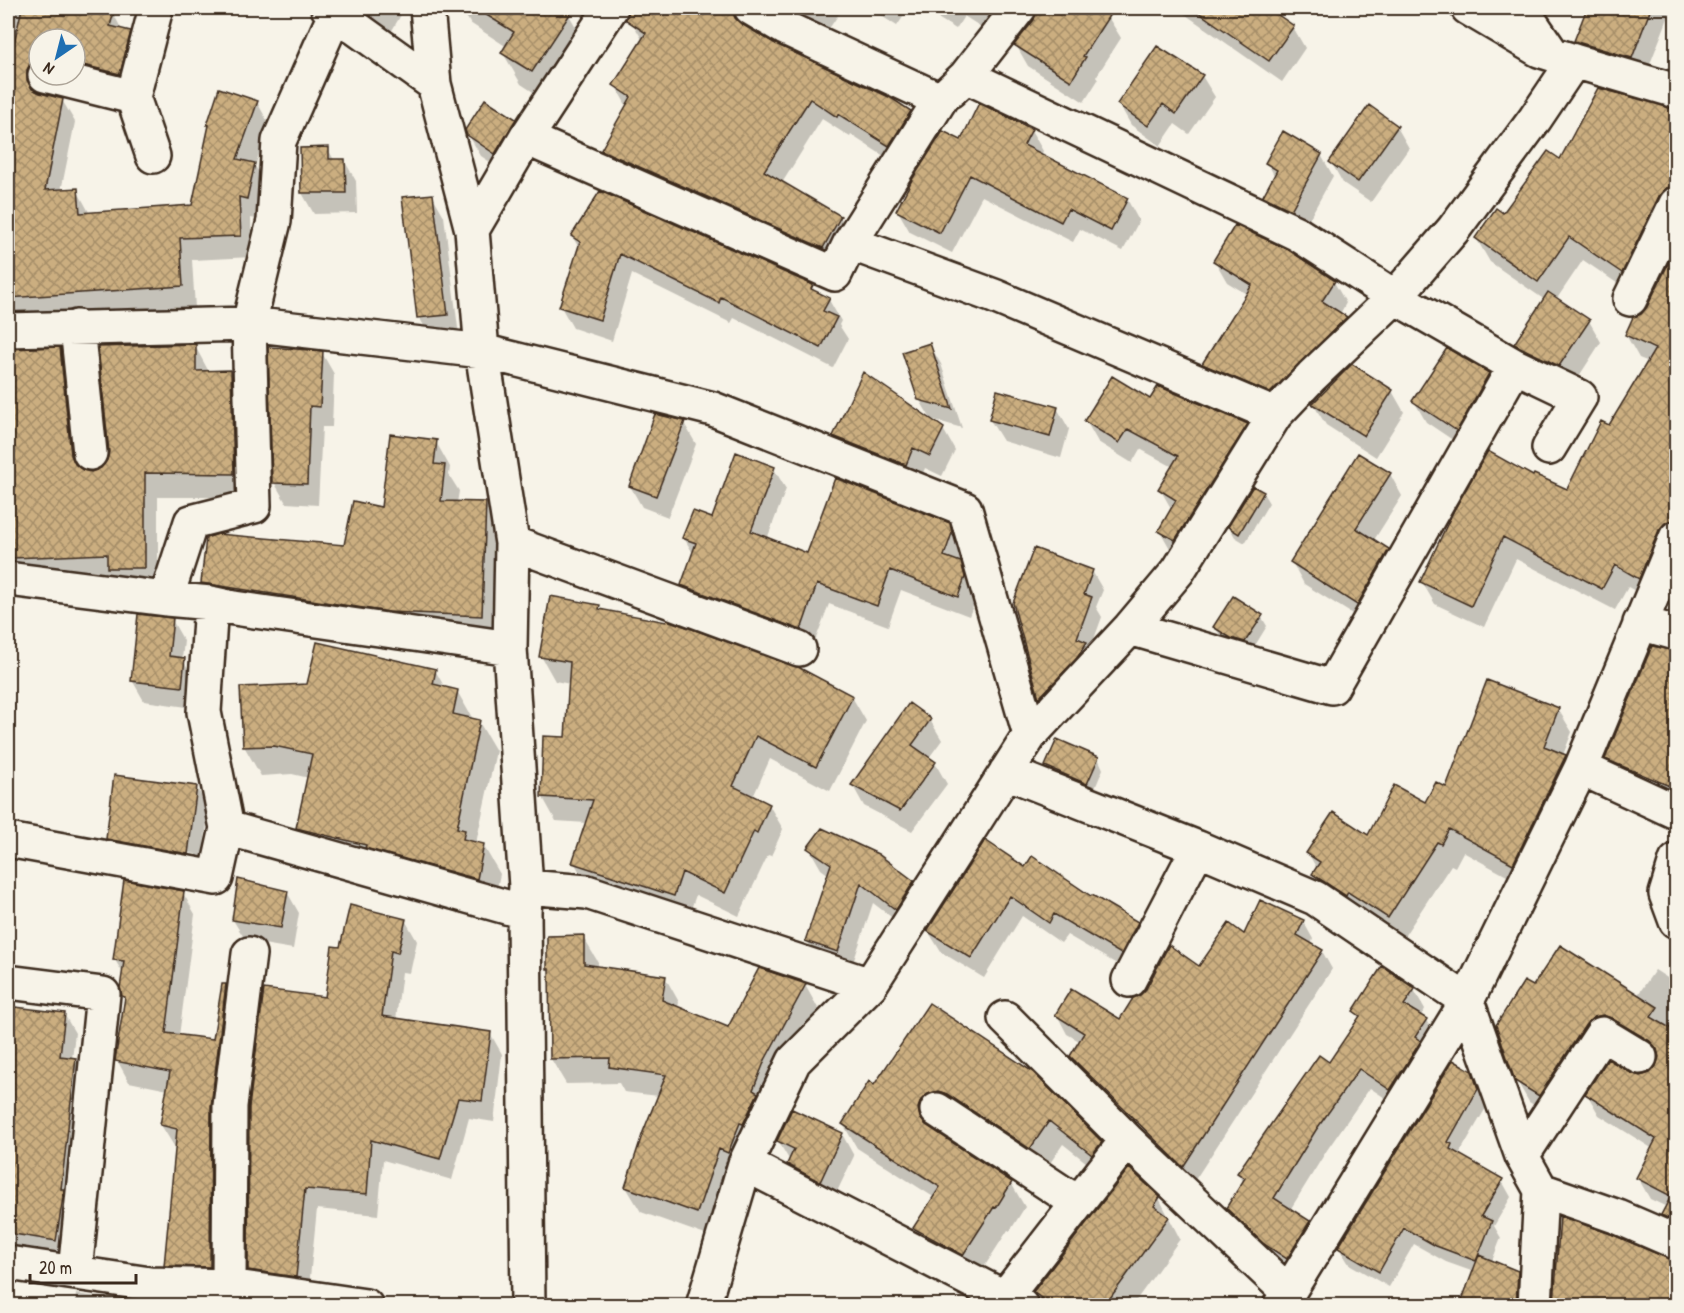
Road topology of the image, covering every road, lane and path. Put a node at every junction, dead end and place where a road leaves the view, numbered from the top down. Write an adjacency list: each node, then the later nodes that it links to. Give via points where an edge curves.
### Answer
1 (156, 8): 14 (street)
2 (427, 8): 11 (street)
3 (610, 8): 16 (street)
4 (751, 8): 15 (street, via 785,28)
5 (1019, 8): 10 (street)
6 (1468, 8): 9 (street, via 1539,50)
7 (1521, 8): 9 (street)
8 (332, 10): 11 (street); 23 (street, via 279,141 274,221)
9 (1563, 56): 13 (street); 21 (street, via 1535,119 1453,230)
10 (966, 76): 15 (street); 21 (street, via 1296,234)
11 (434, 84): 19 (street)
12 (87, 85): 14 (street)
13 (1677, 91)
14 (133, 97): 17 (street)
15 (940, 100): 20 (street)
16 (526, 138): 19 (street); 20 (street, via 835,274)
17 (153, 156)
18 (1677, 204): 22 (street)
19 (472, 231): 26 (street)
20 (850, 243): 28 (street, via 994,296)
21 (1395, 297): 27 (street); 28 (street)
22 (1630, 299)
23 (249, 324): 24 (street); 26 (street); 34 (street, via 254,506 191,522)
24 (77, 327): 25 (street); 30 (street)
25 (8, 330)
26 (482, 351): 32 (street); 41 (street, via 713,410 965,509)
27 (1515, 366): 29 (street, via 1580,397); 37 (street, via 1332,687)
28 (1275, 415): 37 (street, via 1178,571)
29 (1549, 448)
30 (90, 453)
31 (1677, 538): 36 (street)
32 (512, 543): 39 (street); 40 (street)
33 (8, 579): 34 (street)
34 (166, 599): 35 (street)
35 (210, 603): 39 (street); 45 (street, via 204,712)
36 (1640, 623): 38 (street); 42 (street)
37 (1130, 628): 41 (street)
38 (1677, 633)
39 (510, 648): 49 (street)
40 (799, 649)
41 (1030, 735): 43 (street)
42 (1581, 768): 44 (street); 55 (street)
43 (1006, 772): 47 (street); 54 (street)
44 (1677, 812)
45 (227, 828): 46 (street, via 216,878); 49 (street)
46 (8, 840)
47 (1198, 848): 52 (street); 55 (street, via 1315,898)
48 (1677, 861): 50 (street)
49 (525, 899): 54 (street, via 587,892); 72 (street)
50 (1673, 904)
51 (249, 954): 67 (street, via 230,1106)
52 (1129, 980)
53 (8, 982): 66 (street, via 103,994)
54 (870, 985): 61 (street, via 794,1061)
55 (1467, 1000): 60 (street); 69 (street)
56 (1005, 1018): 59 (street)
57 (1640, 1057): 60 (street, via 1602,1034)
58 (937, 1110): 63 (street)
59 (1128, 1140): 63 (street); 69 (street)
60 (1522, 1156): 62 (street)
61 (745, 1164): 70 (street); 73 (street)
62 (1540, 1190): 64 (street, via 1617,1216); 74 (street)
63 (1078, 1203): 70 (street)
64 (1677, 1242)
65 (8, 1263): 66 (street)
66 (75, 1272): 68 (street)
67 (229, 1286): 68 (street); 71 (street)
68 (149, 1295)
69 (1285, 1299)
70 (1013, 1301)
71 (366, 1305)
72 (528, 1305)
73 (703, 1305)
74 (1535, 1305)

